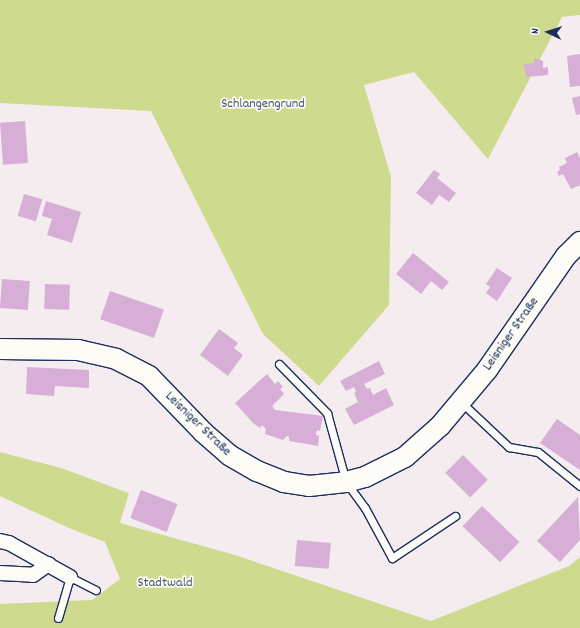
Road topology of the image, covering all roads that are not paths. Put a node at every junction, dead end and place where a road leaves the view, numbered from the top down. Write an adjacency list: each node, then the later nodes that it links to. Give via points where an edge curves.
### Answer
1 (580, 242): 4 (main road, Leisniger Straße, via 566,256 487,370)
2 (0, 349): 5 (main road, Leisniger Straße, via 78,350 116,359 149,376 229,455 257,471 284,482 309,486)
3 (279, 364): 5 (lane, via 327,413)
4 (461, 402): 5 (main road, Leisniger Straße, via 440,426 405,457 365,477); 6 (lane, via 509,447 538,452)
5 (346, 482): 7 (lane, via 365,508 392,558)
6 (580, 486)
7 (455, 516)
8 (0, 540): 9 (street)
9 (50, 564): 10 (street, via 33,575); 11 (street)
10 (0, 573)
11 (70, 577): 12 (lane); 13 (lane)
12 (96, 590)
13 (58, 618)

